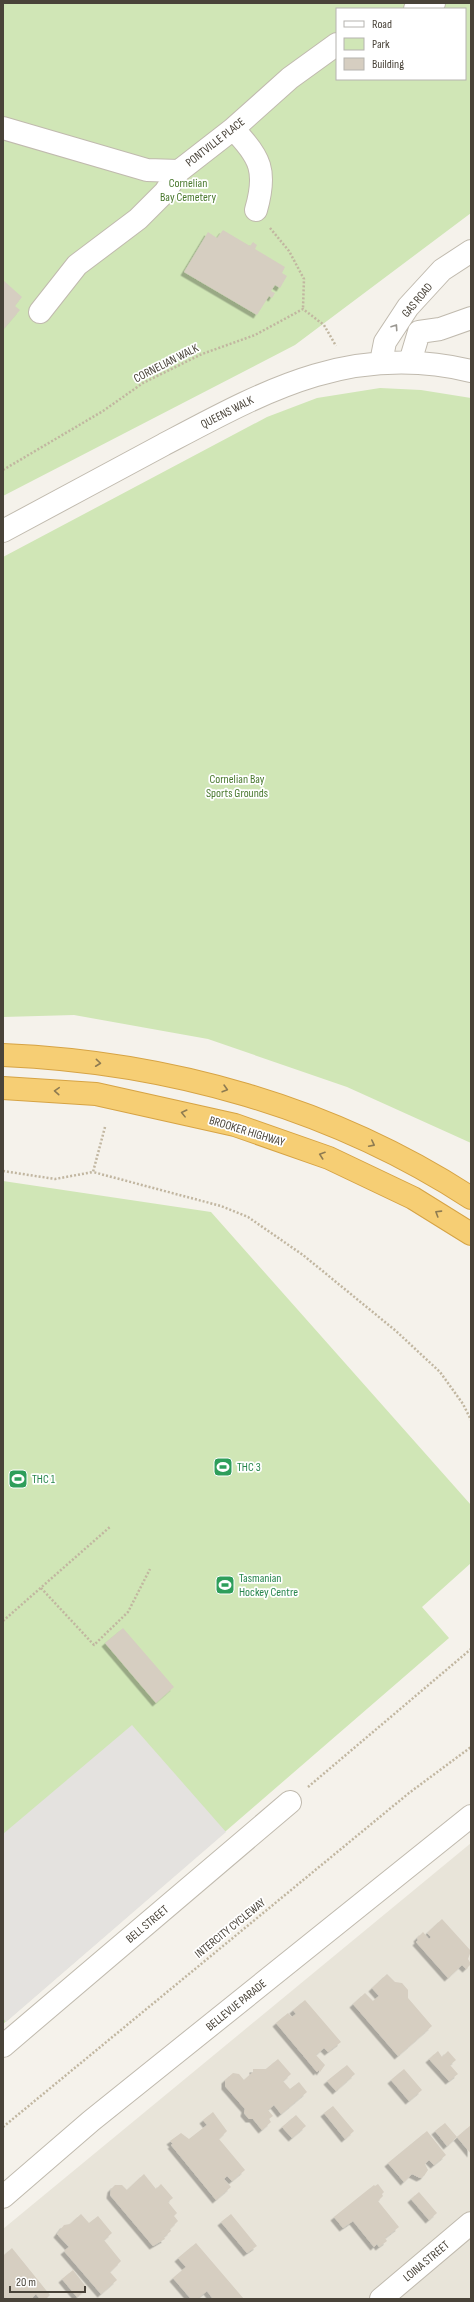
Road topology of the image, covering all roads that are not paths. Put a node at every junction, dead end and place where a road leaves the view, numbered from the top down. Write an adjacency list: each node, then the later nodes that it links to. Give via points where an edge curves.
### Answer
1 (434, 3): 2 (street)
2 (418, 8)
3 (336, 45): 4 (street, PONTVILLE PLACE, via 290,78)
4 (233, 129): 6 (street, PONTVILLE PLACE); 7 (street, via 250,146 262,168 262,190)
5 (4, 130): 6 (street, PONTVILLE PLACE, via 147,170)
6 (179, 171): 9 (street, via 165,192 138,219 77,265)
7 (256, 210)
8 (471, 251): 11 (street, GAS ROAD, one-way to 8, via 385,342 408,308 442,270)
9 (40, 312)
10 (471, 318): 12 (street, via 440,329 419,332)
11 (381, 362): 12 (street, QUEENS WALK); 14 (street, QUEENS WALK, via 309,376 244,402)
12 (410, 362): 13 (street, QUEENS WALK, via 451,366)
13 (471, 371)
14 (3, 531)
15 (3, 1055): 17 (highway, one-way to 17, via 116,1066 192,1079 275,1103 349,1132 445,1181)
16 (3, 1088): 18 (highway, BROOKER HIGHWAY, one-way to 16, via 413,1198 329,1158 235,1125 96,1094)
17 (471, 1198)
18 (471, 1234)
19 (290, 1802): 21 (street, BELL STREET)
20 (471, 1816): 22 (street, BELLEVUE PARADE, via 91,2121)
21 (5, 2040)
22 (3, 2197)
23 (471, 2223): 24 (street, LOINA STREET)
24 (381, 2299)

